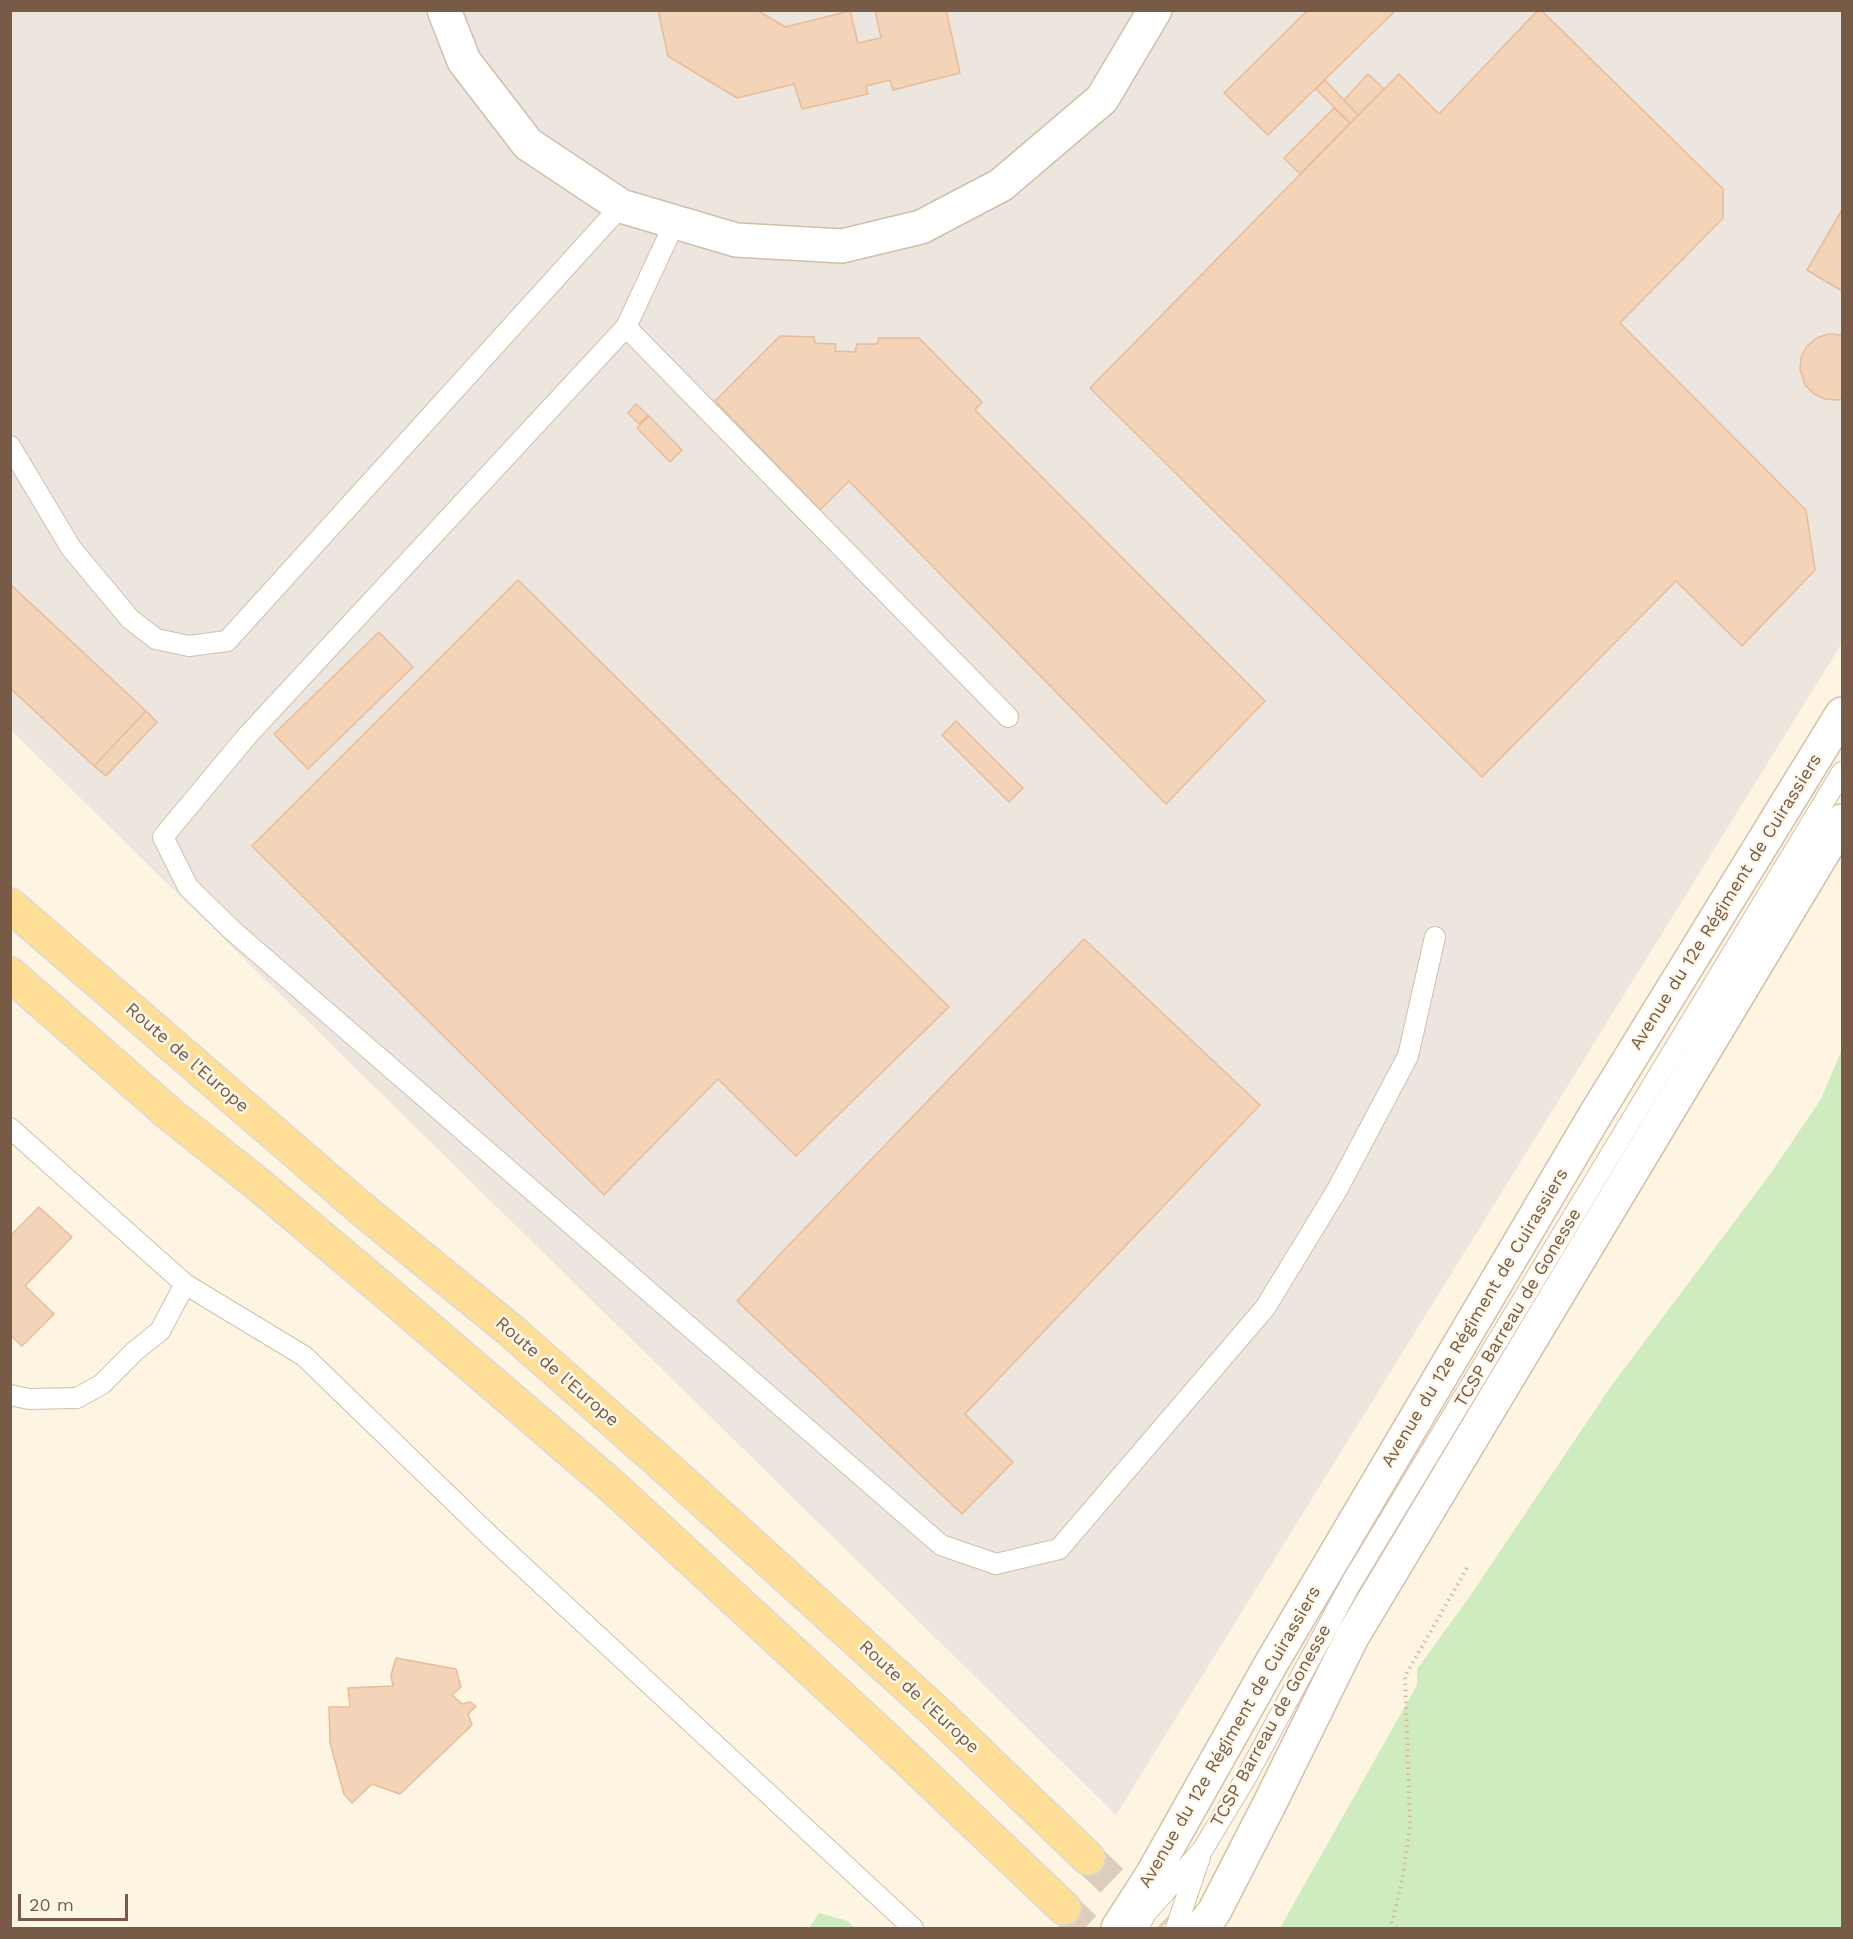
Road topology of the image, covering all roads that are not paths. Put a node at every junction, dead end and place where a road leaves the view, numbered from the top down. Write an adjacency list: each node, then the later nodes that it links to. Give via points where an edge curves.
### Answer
1 (444, 10): 3 (main road, via 464,61 528,144)
2 (1155, 10): 4 (main road, via 1102,99 1001,185 921,227 842,246 736,240)
3 (621, 206): 4 (main road); 6 (lane, via 227,641 189,646 156,639 130,620 71,548)
4 (675, 222): 5 (lane)
5 (626, 327): 8 (lane); 12 (lane, via 247,736 164,837 188,887 233,932 941,1545 996,1564 1059,1549 1265,1308 1337,1190 1408,1056)
6 (10, 446)
7 (1842, 714): 21 (main road, Avenue du 12e Régiment de Cuirassiers, via 1594,1116)
8 (1008, 717)
9 (1842, 772): 17 (lane, TCSP Barreau de Gonesse, via 1350,1585)
10 (1842, 821): 24 (main road, via 1352,1637 1214,1912)
11 (10, 905): 18 (main road, Route de l'Europe, via 669,1470 934,1710)
12 (1435, 937)
13 (10, 974): 19 (main road, via 172,1116 259,1185 613,1487)
14 (10, 1128): 15 (lane)
15 (185, 1284): 16 (lane, via 160,1331 102,1384 76,1398 29,1399); 20 (lane, via 304,1356 491,1537)
16 (10, 1395)
17 (1203, 1849): 22 (lane, TCSP Barreau de Gonesse, via 1146,1913); 23 (lane, TCSP Barreau de Gonesse)
18 (1088, 1858)
19 (1064, 1908)
20 (913, 1929)
21 (1118, 1929)
22 (1138, 1929)
23 (1176, 1929)
24 (1201, 1929)

